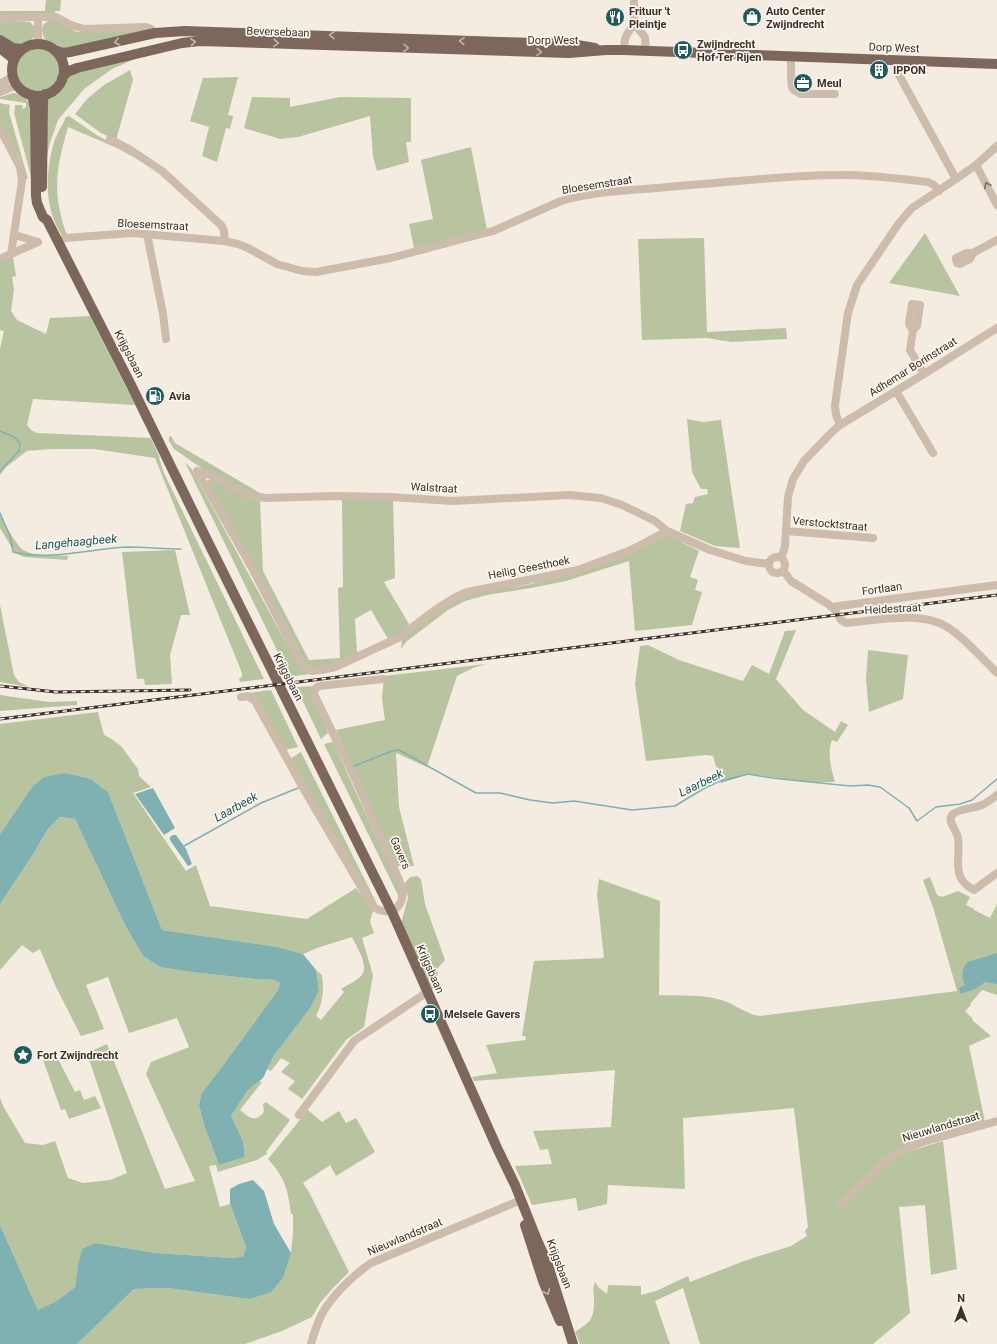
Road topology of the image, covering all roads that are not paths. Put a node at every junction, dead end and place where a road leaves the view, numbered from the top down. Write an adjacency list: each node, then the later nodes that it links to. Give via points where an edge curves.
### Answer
1 (634, 0): 4 (street)
2 (38, 17): 3 (street, Beversebaan); 5 (street, Beversebaan, via 56,17 84,29 146,27); 7 (street)
3 (0, 19)
4 (634, 24): 12 (street, via 624,39); 13 (street, via 645,37)
5 (155, 33): 8 (main road, Beversebaan, one-way to 5, via 222,31); 11 (main road, Beversebaan, one-way to 11, via 70,52)
6 (0, 40): 10 (main road, via 13,48)
7 (38, 44): 10 (main road); 11 (main road)
8 (500, 47): 12 (main road, Dorp West, via 571,44 606,50); 18 (main road, Beversebaan, one-way to 8, via 67,72 77,68 200,41)
9 (0, 48): 15 (main road)
10 (22, 49): 15 (main road)
11 (54, 50): 18 (main road, via 63,62)
12 (624, 50): 13 (main road, Dorp West)
13 (646, 51): 14 (main road, Dorp West)
14 (791, 56): 16 (main road, Dorp West); 23 (street, via 791,79 794,90 801,94)
15 (14, 60): 19 (main road, via 12,68)
16 (896, 60): 17 (main road, Dorp West); 29 (street, via 899,75)
17 (997, 64)
18 (62, 78): 22 (main road, via 52,91)
19 (15, 80): 20 (street); 21 (street); 24 (main road, via 26,93)
20 (0, 84)
21 (0, 92)
22 (45, 94): 24 (main road); 32 (main road, Krijgsbaan, via 42,181)
23 (835, 94)
24 (32, 95): 32 (main road, Krijgsbaan, via 35,108 36,196 43,217)
25 (0, 129): 34 (street, via 20,167 22,181)
26 (110, 140): 37 (street, via 162,171 221,225 224,229)
27 (997, 146): 28 (street)
28 (976, 165): 29 (street); 31 (street, one-way to 28)
29 (956, 180): 30 (street)
30 (939, 191): 37 (street, Bloesemstraat, via 928,182 840,175 738,180 607,192 573,197 494,231 391,258 316,272 277,264 248,248); 46 (street, via 912,208 857,285 848,313 835,405)
31 (997, 206)
32 (47, 220): 36 (main road, Krijgsbaan)
33 (147, 234): 36 (street, Bloesemstraat, via 114,234 65,238); 37 (street, Bloesemstraat); 43 (street)
34 (15, 235): 39 (street); 39 (street, via 38,242)
35 (997, 240): 38 (street)
36 (58, 241): 62 (main road, Krijgsbaan)
37 (224, 241)
38 (973, 253)
39 (11, 254): 40 (street)
40 (0, 259)
41 (997, 328): 44 (street, Adhemar Borinstraat)
42 (913, 330): 44 (street, via 910,350)
43 (166, 339)
44 (924, 374): 45 (street, Adhemar Borinstraat)
45 (896, 391): 46 (street, Adhemar Borinstraat); 47 (street)
46 (840, 425): 49 (street, via 797,470 788,497)
47 (933, 453)
48 (668, 531): 52 (street, via 725,555); 56 (street, Heilig Geesthoek, via 631,550 578,570 467,592 434,610 398,638 335,667 311,671); 56 (street, Walstraat, via 655,521 622,505 584,495 453,501 337,496 265,498 242,493 210,475 197,471 252,568)
49 (786, 531): 50 (street, Verstocktstraat); 51 (street, via 785,546)
50 (873, 538)
51 (780, 558): 52 (street, via 772,559); 53 (street, via 785,564)
52 (769, 564): 53 (street, via 775,573)
53 (783, 570): 55 (street, via 791,581)
54 (997, 585): 55 (street, Fortlaan)
55 (832, 607): 57 (street, Heidestraat, via 846,623 910,617 939,622 953,630)
56 (303, 667)
57 (997, 673)
58 (383, 679): 62 (street, Gavers, via 319,686 314,694 356,781 403,889 401,902)
59 (241, 697): 62 (street, via 248,696 255,701 373,907)
60 (997, 795): 61 (street, via 983,805 953,815 951,820 957,832 958,869 966,886 974,890)
61 (996, 874)
62 (392, 912): 63 (main road, Krijgsbaan)
63 (426, 991): 64 (street, via 354,1040); 66 (main road, Krijgsbaan)
64 (299, 1115)
65 (997, 1121): 67 (street, Nieuwlandstraat, via 899,1151)
66 (519, 1201): 68 (main road, Krijgsbaan); 69 (main road, Krijgsbaan); 70 (street, Nieuwlandstraat, via 371,1263 338,1292 319,1320)
67 (840, 1205)
68 (547, 1262): 69 (main road, via 540,1262); 72 (main road, Krijgsbaan)
69 (538, 1267): 71 (main road, Krijgsbaan, one-way to 71)
70 (310, 1344)
71 (568, 1344)
72 (573, 1344)

